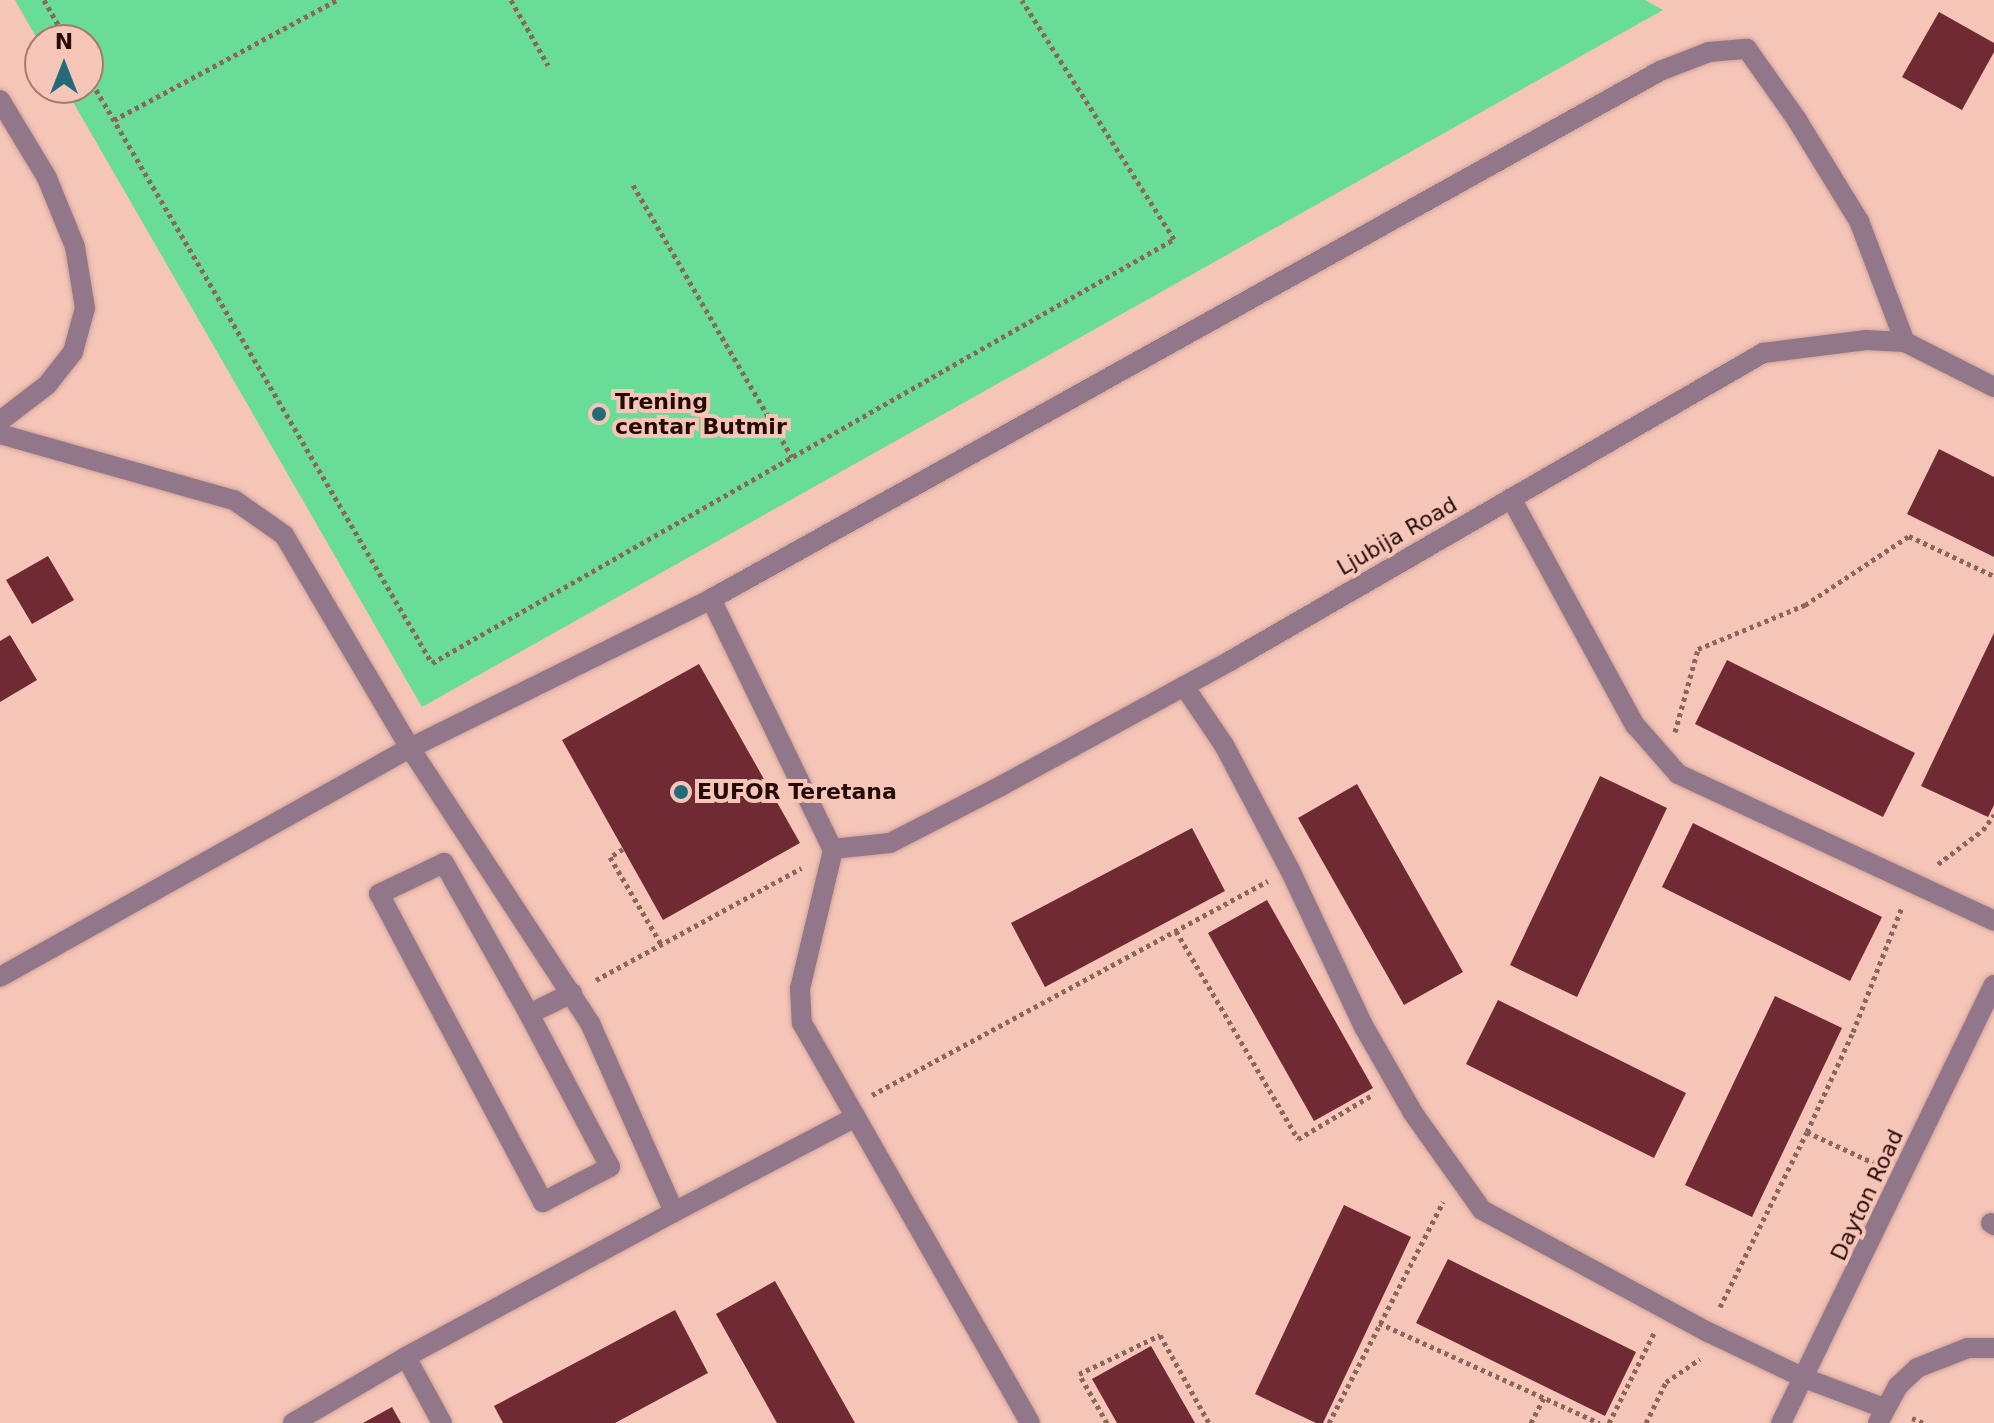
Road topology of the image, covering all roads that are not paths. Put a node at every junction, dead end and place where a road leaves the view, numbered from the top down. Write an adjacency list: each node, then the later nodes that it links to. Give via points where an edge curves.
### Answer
1 (0, 100): 4 (lane, via 47,178 70,233 85,308 73,352 47,385)
2 (1905, 342): 3 (lane, Ljubija Road); 6 (lane, Ljubija Road, via 1866,340 1763,353); 7 (lane, via 1859,221 1797,120 1747,49 1709,52 1646,79)
3 (1994, 387)
4 (0, 421)
5 (0, 434): 9 (lane, via 234,500 284,535)
6 (1511, 498): 8 (lane, Ljubija Road); 11 (lane, via 1627,712 1678,774)
7 (711, 599): 9 (lane); 10 (lane)
8 (1184, 686): 10 (lane, Ljubija Road, via 890,843); 20 (lane, via 1224,745 1395,1082 1482,1210)
9 (410, 748): 12 (lane); 14 (lane)
10 (833, 849): 16 (lane, via 800,989 801,1012 802,1023)
11 (1994, 921)
12 (0, 977)
13 (1994, 985): 20 (lane, Dayton Road)
14 (572, 993): 15 (lane); 17 (lane)
15 (529, 1014): 15 (lane, via 444,863 379,894 543,1202 610,1167)
16 (853, 1112): 17 (lane); 24 (lane)
17 (674, 1212): 19 (lane)
18 (1994, 1348): 21 (lane, via 1968,1348 1928,1362 1898,1386)
19 (406, 1357): 22 (lane); 23 (lane)
20 (1804, 1378): 21 (lane); 25 (lane, Dayton Road)
21 (1881, 1415)
22 (293, 1423)
23 (442, 1423)
24 (1030, 1423)
25 (1781, 1423)

